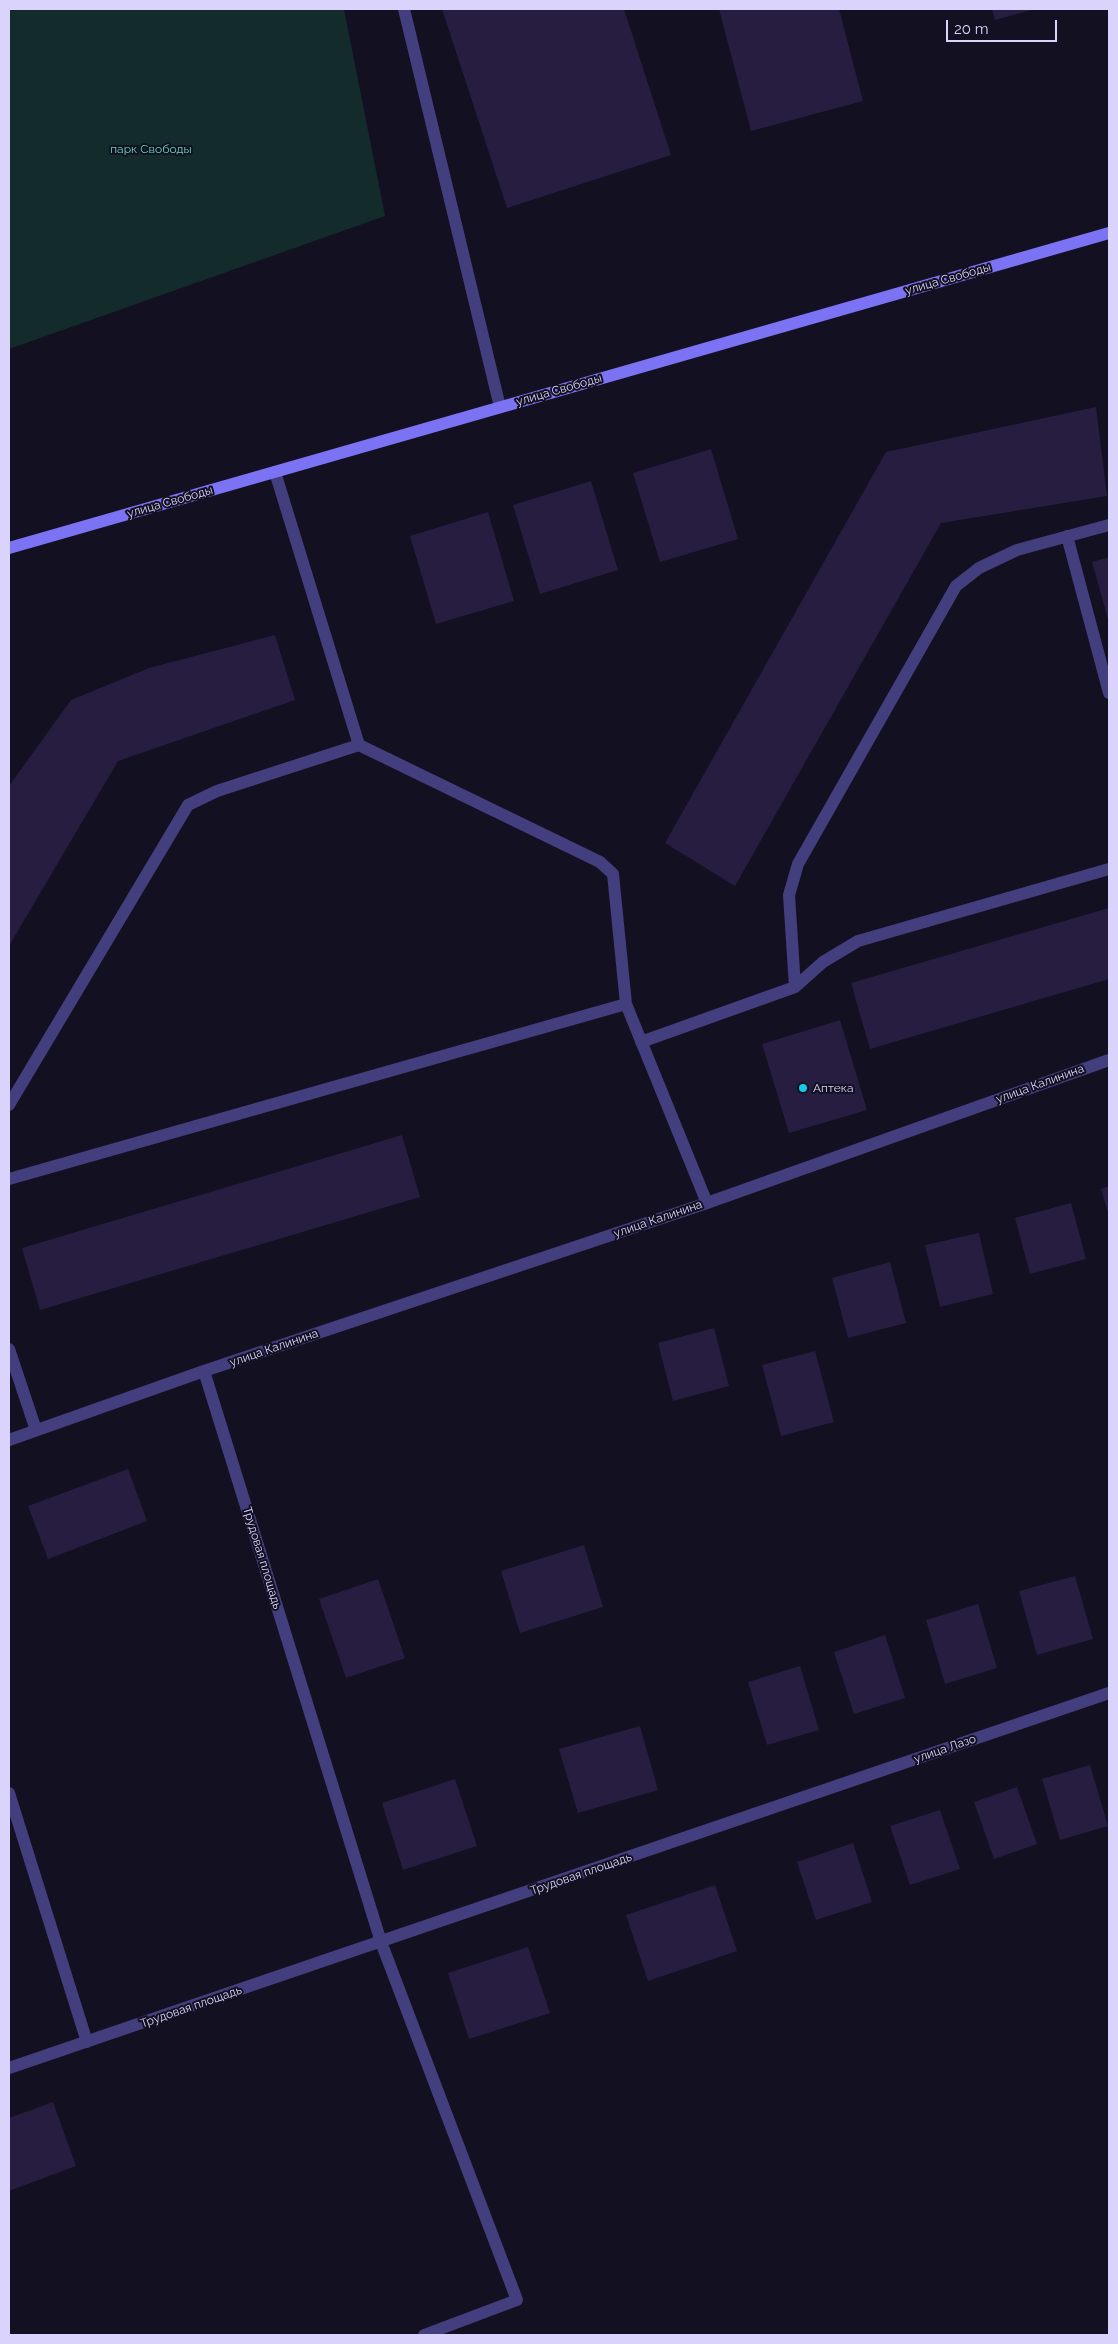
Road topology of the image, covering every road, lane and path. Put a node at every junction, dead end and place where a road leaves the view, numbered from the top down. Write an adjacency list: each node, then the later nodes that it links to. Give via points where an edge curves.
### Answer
1 (404, 9): 3 (street)
2 (1109, 233): 3 (main road, улица Свободы)
3 (500, 407): 4 (main road, улица Свободы)
4 (275, 472): 7 (main road, улица Свободы); 9 (street)
5 (1109, 524): 6 (street)
6 (1067, 536): 8 (street); 11 (street, via 1017,550 979,568 956,586 798,864 789,895)
7 (9, 548)
8 (1109, 693)
9 (359, 745): 12 (street, via 600,862 614,874); 15 (street, via 217,790 188,805)
10 (1109, 869): 11 (street, via 858,941 823,962)
11 (795, 987): 13 (street)
12 (626, 1004): 13 (street); 16 (street)
13 (641, 1042): 17 (street)
14 (1109, 1060): 17 (street, улица Калинина)
15 (9, 1105)
16 (9, 1179)
17 (707, 1203): 19 (street, улица Калинина)
18 (9, 1349): 20 (street)
19 (204, 1371): 20 (street); 25 (street, Трудовая площадь)
20 (36, 1430): 21 (street)
21 (9, 1440)
22 (1109, 1693): 24 (street, улица Лазо)
23 (9, 1793): 26 (street)
24 (780, 1806): 25 (street, Трудовая площадь)
25 (381, 1942): 26 (street, Трудовая площадь); 28 (street, Трудовая площадь, via 517,2300)
26 (87, 2042): 27 (street, Трудовая площадь)
27 (9, 2068)
28 (424, 2335)

